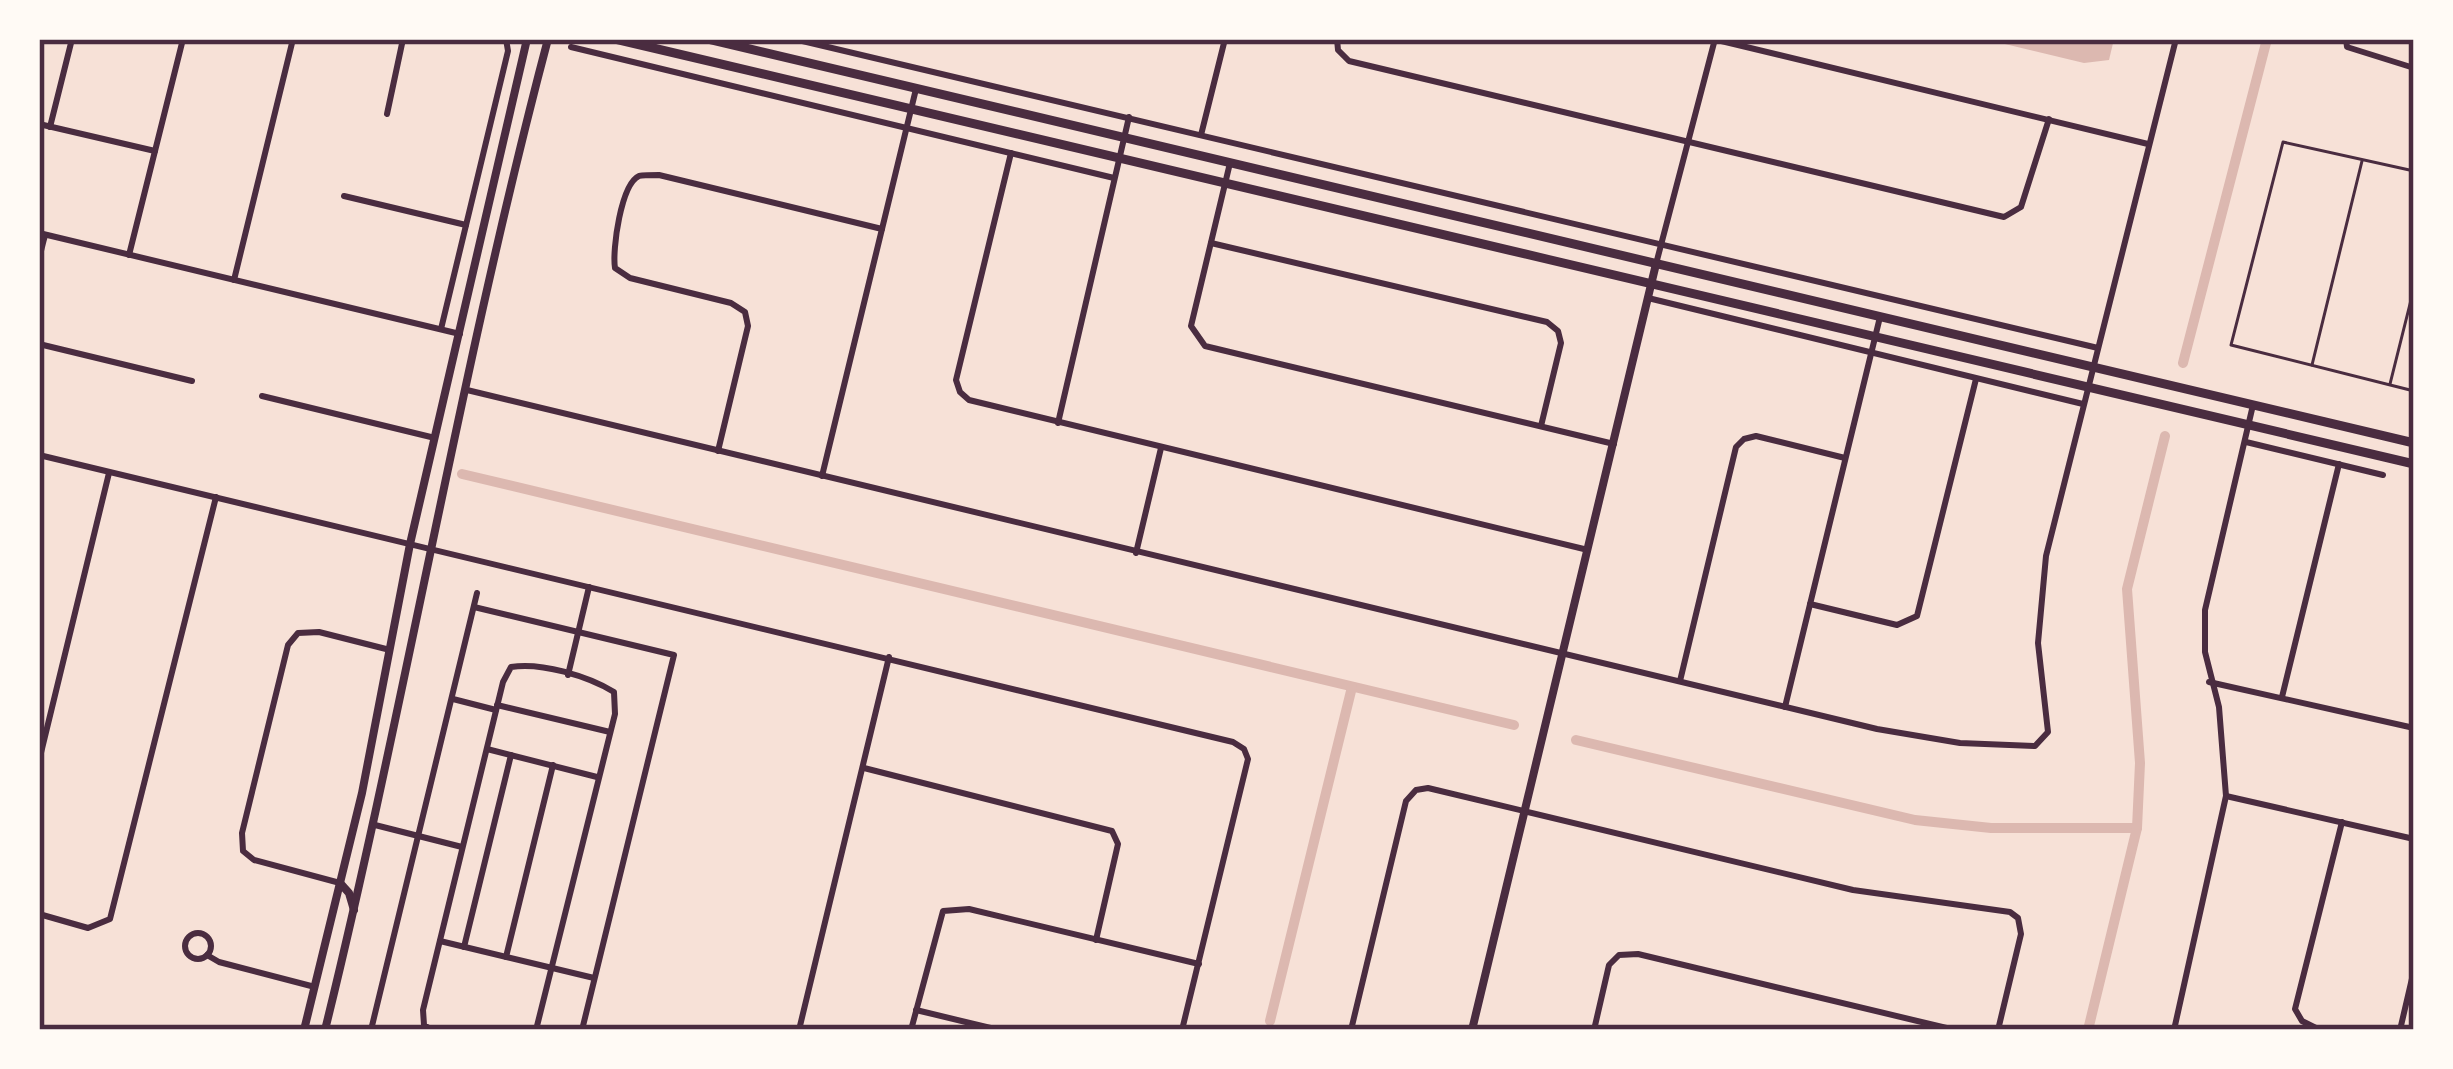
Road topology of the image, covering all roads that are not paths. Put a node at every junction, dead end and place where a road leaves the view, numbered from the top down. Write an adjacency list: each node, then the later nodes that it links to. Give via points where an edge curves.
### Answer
1 (72, 39): 25 (street)
2 (183, 39): 30 (street)
3 (293, 39): 47 (street)
4 (403, 39): 20 (street)
5 (506, 39): 39 (street)
6 (527, 39): 53 (main road)
7 (548, 39): 58 (main road)
8 (615, 39): 19 (main road)
9 (708, 39): 18 (main road)
10 (794, 39): 21 (street)
11 (1225, 39): 26 (street)
12 (1337, 39): 28 (street, via 1349,61)
13 (1714, 39): 22 (street); 28 (street)
14 (2176, 39): 29 (street)
15 (2347, 43): 17 (street)
16 (571, 46): 24 (street)
17 (2414, 68)
18 (917, 88): 19 (street); 27 (main road)
19 (912, 107): 24 (street); 32 (main road)
20 (387, 114)
21 (1129, 117): 26 (street); 27 (street)
22 (2049, 119): 28 (street, via 2021,207 2004,217); 29 (street)
23 (39, 124): 25 (street)
24 (908, 126): 31 (street); 40 (street)
25 (50, 127): 30 (street)
26 (1201, 135): 43 (street)
27 (1124, 137): 32 (street); 34 (main road)
28 (1689, 143): 43 (street)
29 (2148, 144): 56 (street)
30 (155, 151): 44 (street)
31 (1011, 153): 36 (street); 70 (street, via 956,380 969,400)
32 (1119, 157): 36 (street); 37 (main road)
33 (2362, 159): 35 (lane); 59 (lane); 59 (lane, via 2283,142 2230,345)
34 (1230, 163): 37 (street); 46 (main road)
35 (2414, 171)
36 (1114, 178): 70 (street)
37 (1226, 182): 42 (street); 48 (main road)
38 (344, 196): 39 (street)
39 (466, 225): 52 (street)
40 (882, 229): 78 (street, via 659,175 628,185 615,268 745,312); 86 (street)
41 (42, 234): 44 (street); 45 (street)
42 (1211, 243): 72 (street, via 1191,326 1205,346); 72 (street, via 1547,322 1561,343)
43 (1661, 244): 46 (street); 56 (street)
44 (129, 255): 47 (street)
45 (39, 259)
46 (1656, 264): 48 (main road); 51 (main road)
47 (234, 280): 52 (street)
48 (1652, 283): 50 (main road); 54 (main road)
49 (2414, 288): 64 (lane)
50 (1648, 298): 57 (street); 76 (main road)
51 (1880, 317): 54 (street); 60 (main road)
52 (441, 329): 53 (street)
53 (460, 334): 58 (main road); 73 (main road)
54 (1875, 336): 57 (street); 63 (main road)
55 (39, 344): 62 (street)
56 (2098, 348): 60 (street)
57 (1870, 354): 61 (street); 80 (street)
58 (474, 358): 65 (main road)
59 (2312, 365): 64 (lane)
60 (2093, 367): 63 (street); 69 (main road)
61 (1976, 379): 68 (street); 94 (street, via 1922,607 1897,625)
62 (192, 382)
63 (2088, 386): 68 (street); 71 (main road)
64 (2390, 386): 66 (lane)
65 (467, 390): 78 (street); 89 (main road)
66 (2414, 392)
67 (262, 396): 73 (street)
68 (2083, 404): 106 (street, via 2040,596 2048,721 2042,742 1960,742)
69 (2254, 405): 71 (street); 75 (main road)
70 (1058, 423): 77 (street)
71 (2249, 425): 74 (street); 81 (main road)
72 (1541, 426): 76 (street)
73 (435, 438): 88 (main road)
74 (2245, 441): 82 (street); 102 (street, via 2205,610)
75 (2408, 441): 81 (main road)
76 (1614, 444): 90 (main road)
77 (1161, 448): 90 (street); 91 (street)
78 (718, 451): 86 (street)
79 (39, 455): 84 (street)
80 (1845, 458): 94 (street); 101 (street, via 1756,436 1736,447)
81 (2397, 460): 83 (main road)
82 (2339, 464): 85 (street); 103 (street)
83 (2414, 464)
84 (110, 472): 87 (street); 108 (street)
85 (2383, 475)
86 (822, 476): 91 (street)
87 (216, 497): 88 (street); 127 (street, via 110,919 88,928)
88 (410, 544): 89 (street); 97 (main road)
89 (429, 548): 92 (street); 121 (main road)
90 (1588, 550): 98 (main road)
91 (1136, 553): 98 (street)
92 (589, 587): 96 (street); 99 (street)
93 (477, 593): 95 (street)
94 (1810, 604): 106 (street)
95 (474, 607): 96 (street); 104 (street)
96 (578, 632): 100 (street); 136 (street, via 674,655)
97 (390, 650): 117 (main road); 125 (street, via 319,632 298,633 288,645 242,833 254,860)
98 (1562, 654): 101 (street); 119 (main road)
99 (890, 657): 115 (street); 133 (street, via 1244,749)
100 (568, 675): 105 (street, via 511,667); 110 (street, via 614,692)
101 (1679, 681): 106 (street)
102 (2210, 682): 103 (street); 118 (street)
103 (2282, 698): 109 (street)
104 (452, 699): 105 (street); 122 (street)
105 (497, 707): 110 (street); 111 (street)
106 (1785, 707)
107 (39, 718): 108 (street)
108 (49, 721): 113 (street)
109 (2414, 728)
110 (609, 734): 116 (street)
111 (487, 748): 112 (street); 124 (street)
112 (511, 754): 114 (street); 130 (street)
113 (39, 761)
114 (553, 765): 116 (street); 132 (street)
115 (865, 768): 128 (street, via 1112,831 1118,844); 145 (street)
116 (597, 777): 134 (street)
117 (362, 793): 121 (main road); 125 (main road)
118 (2226, 796): 120 (street); 154 (street)
119 (1526, 812): 149 (street, via 1428,788 1406,801); 150 (main road); 153 (street, via 1853,890 1998,908 2018,918 2021,934)
120 (2342, 822): 123 (street); 155 (street, via 2295,1009)
121 (375, 826): 122 (street); 126 (main road)
122 (419, 836): 124 (street); 142 (street)
123 (2414, 839)
124 (462, 848): 129 (street)
125 (340, 884): 126 (main road); 137 (main road)
126 (354, 912): 141 (main road)
127 (39, 914)
128 (1096, 940): 133 (street); 138 (street, via 969,909 943,911)
129 (439, 941): 130 (street); 139 (street, via 423,1010)
130 (464, 947): 132 (street)
131 (207, 955): 131 (street, via 208,938 188,937 189,955); 137 (street)
132 (506, 957): 134 (street)
133 (1200, 964): 148 (street)
134 (551, 968): 136 (street); 143 (street)
135 (2414, 970): 156 (street)
136 (594, 978): 144 (street)
137 (315, 987): 140 (main road)
138 (916, 1010): 146 (street); 147 (street)
139 (428, 1027)
140 (304, 1030)
141 (326, 1030)
142 (371, 1030)
143 (536, 1030)
144 (581, 1030)
145 (799, 1030)
146 (910, 1030)
147 (999, 1030)
148 (1182, 1030)
149 (1352, 1030)
150 (1474, 1030)
151 (1594, 1030): 152 (street, via 1610,965 1619,955 1638,954)
152 (1955, 1030)
153 (1998, 1030)
154 (2174, 1030)
155 (2320, 1030)
156 (2400, 1030)

